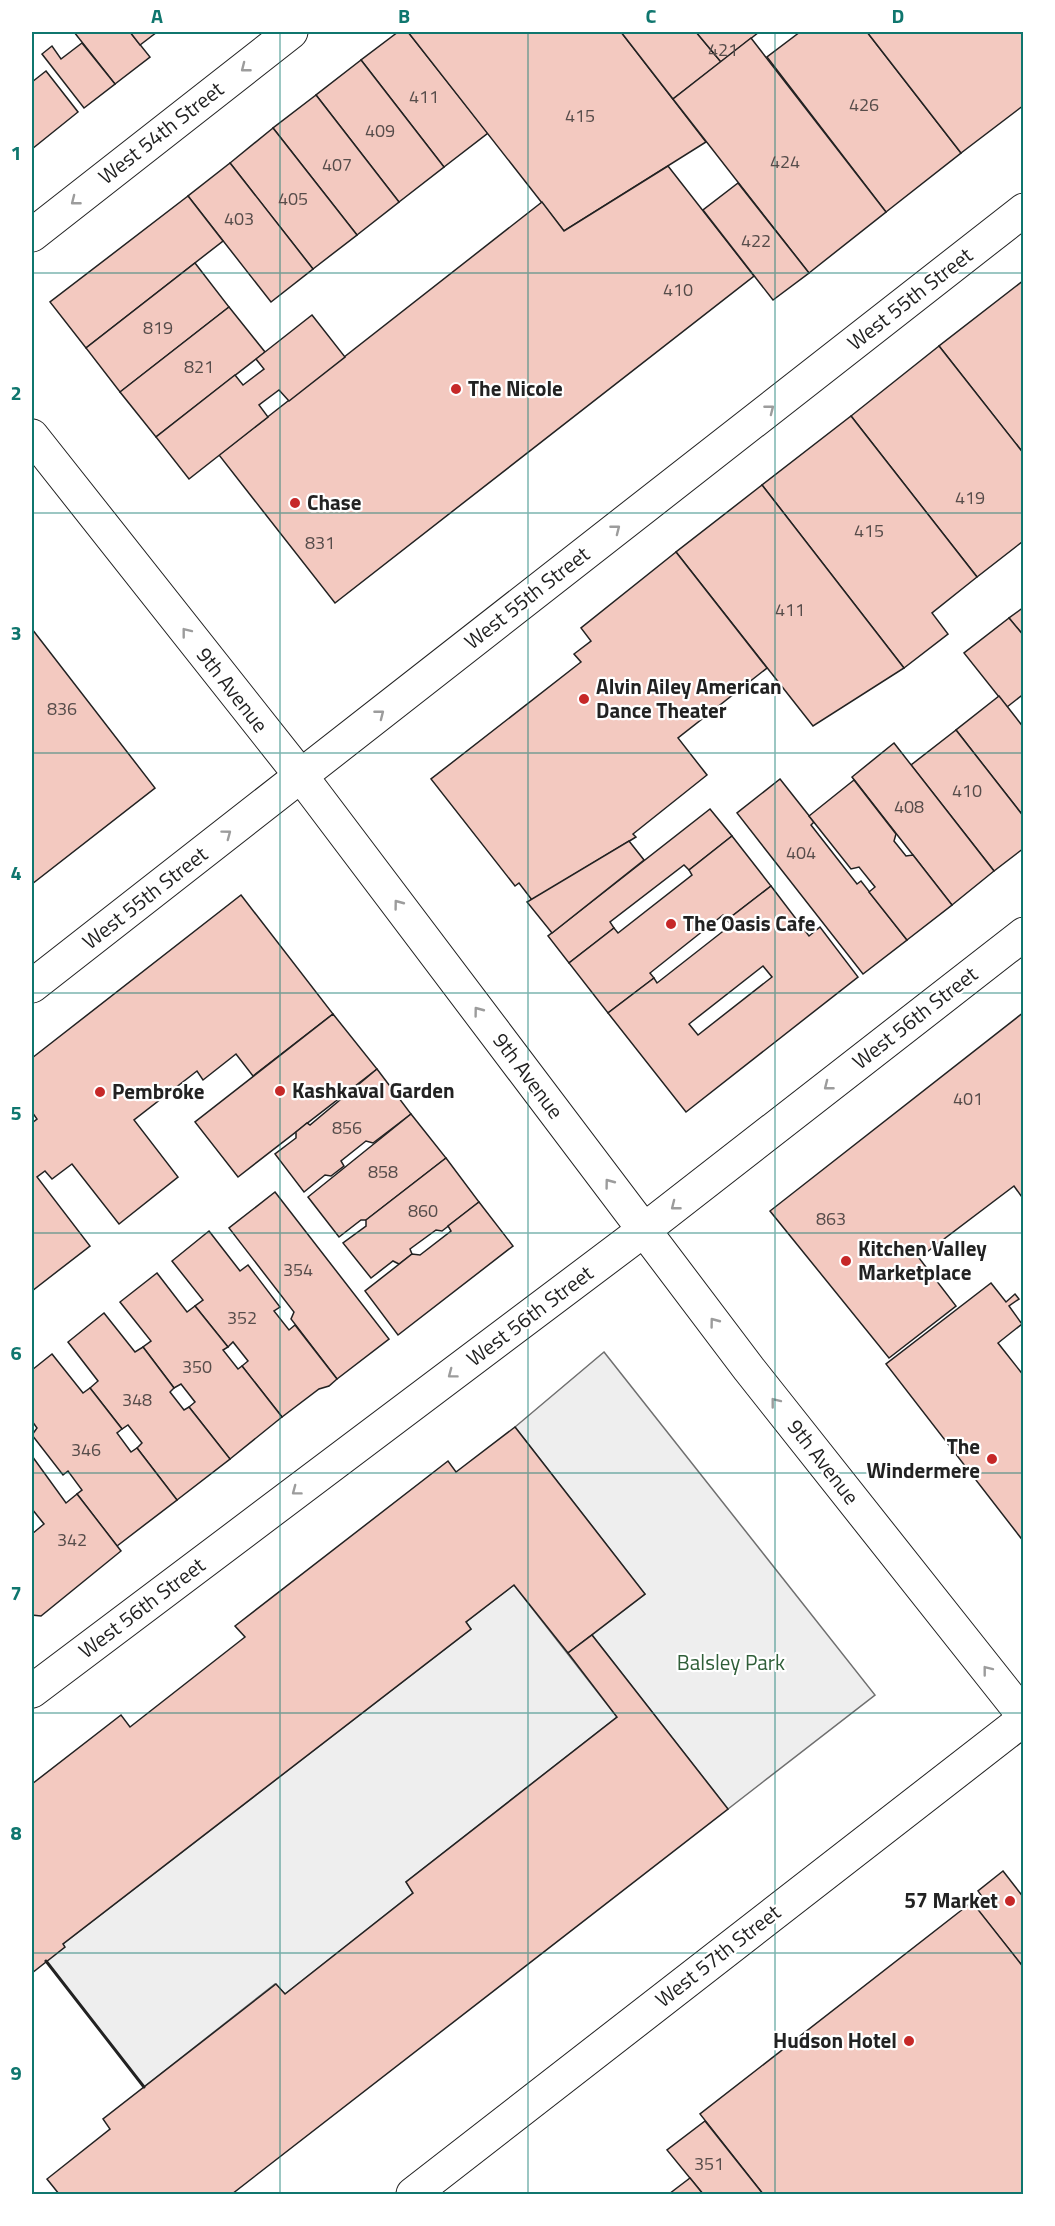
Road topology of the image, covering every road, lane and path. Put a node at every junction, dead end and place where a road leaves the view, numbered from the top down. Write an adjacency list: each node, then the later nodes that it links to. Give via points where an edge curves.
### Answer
1 (291, 32): 3 (main road, West 54th Street, one-way to 3)
2 (1023, 210): 5 (main road, West 55th Street, one-way to 2)
3 (32, 235)
4 (32, 436): 5 (main road, 9th Avenue, one-way to 4)
5 (301, 776): 7 (main road, West 55th Street, one-way to 5); 8 (main road, 9th Avenue, one-way to 5)
6 (1023, 934): 8 (main road, West 56th Street, one-way to 8)
7 (32, 986)
8 (644, 1230): 9 (main road, West 56th Street, one-way to 9); 10 (main road, 9th Avenue, one-way to 8)
9 (32, 1691)
10 (1023, 1718): 11 (main road, West 57th Street)
11 (413, 2194)

